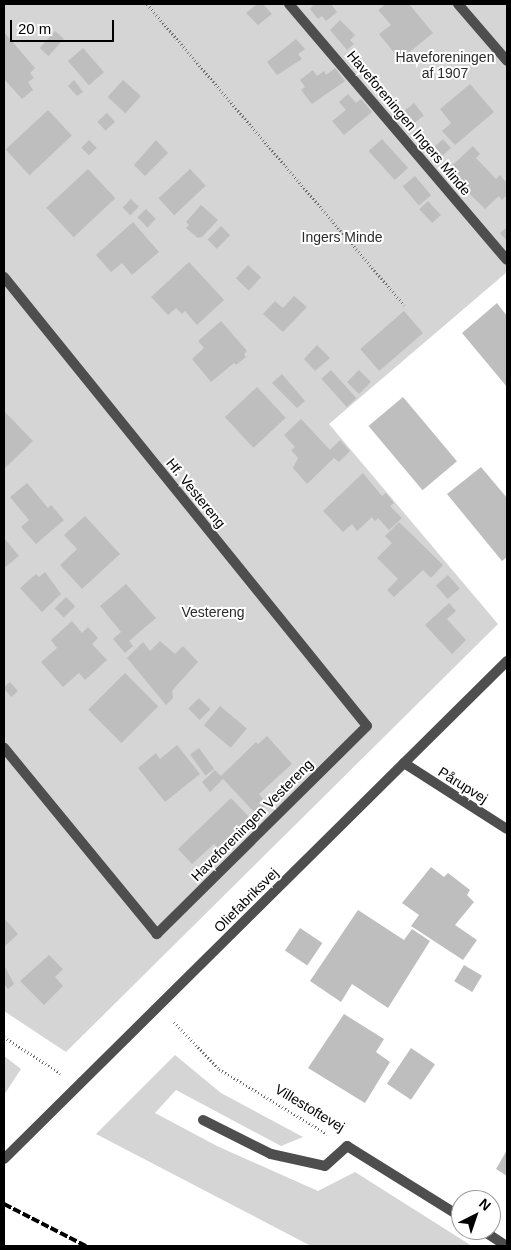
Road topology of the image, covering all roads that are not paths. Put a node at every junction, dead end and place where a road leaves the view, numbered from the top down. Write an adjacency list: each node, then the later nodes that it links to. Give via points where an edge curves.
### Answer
1 (289, 4): 4 (street, Haveforeningen Ingers Minde)
2 (458, 4): 3 (street)
3 (507, 61)
4 (507, 260)
5 (4, 278): 7 (street, Hf. Vestereng)
6 (507, 661): 9 (street, Oliefabriksvej)
7 (367, 726): 8 (street, Haveforeningen Vestereng, via 157,934)
8 (4, 748)
9 (404, 764): 10 (street, Pårupvej); 12 (street, Oliefabriksvej)
10 (507, 829)
11 (203, 1120): 13 (street, Villestoftevej, via 272,1154 325,1166 347,1146)
12 (4, 1159)
13 (451, 1211)

